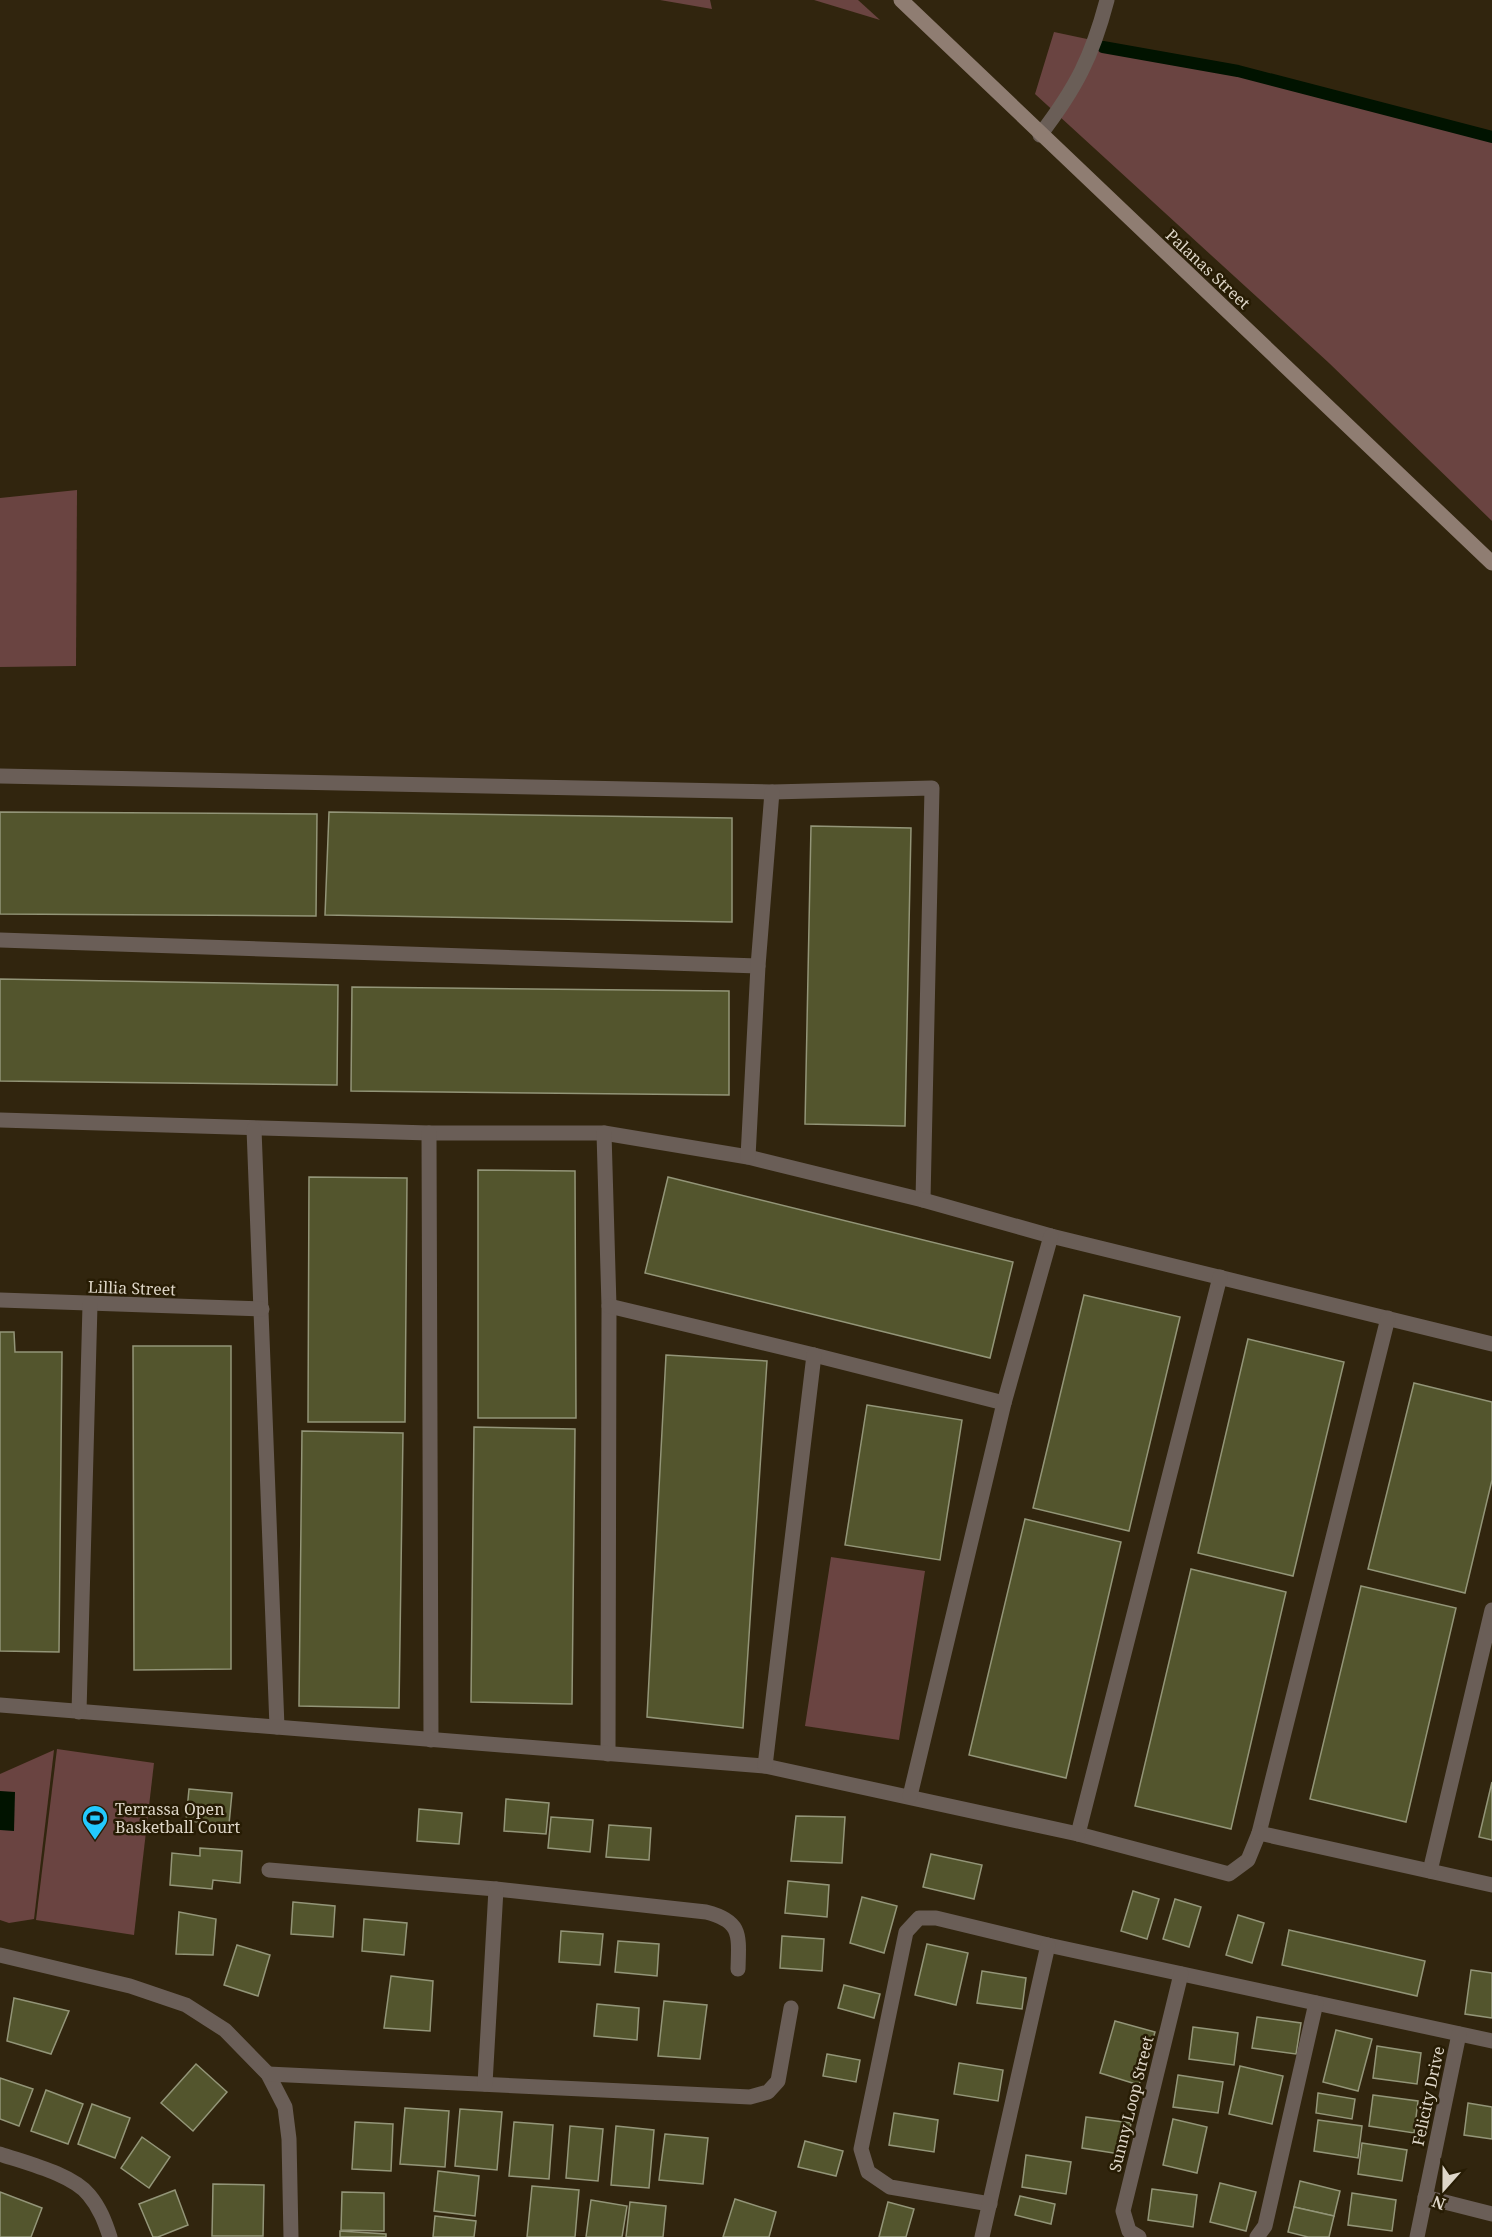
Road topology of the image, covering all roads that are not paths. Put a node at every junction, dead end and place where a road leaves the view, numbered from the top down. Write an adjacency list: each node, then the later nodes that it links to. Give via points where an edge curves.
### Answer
1 (901, 0): 3 (main road, Palanas Street)
2 (1107, 0): 3 (street, via 1083,70)
3 (1040, 135): 4 (main road, Palanas Street)
4 (1492, 563)
5 (0, 776): 6 (street)
6 (772, 792): 8 (street); 14 (street, via 932,788)
7 (0, 940): 8 (street)
8 (758, 966): 13 (street)
9 (0, 1120): 10 (street)
10 (254, 1129): 11 (street); 20 (street)
11 (429, 1133): 12 (street); 29 (street)
12 (604, 1133): 13 (street); 19 (street)
13 (748, 1157): 14 (street)
14 (923, 1200): 15 (street)
15 (1051, 1236): 16 (street); 24 (street)
16 (1220, 1277): 21 (street); 34 (street)
17 (0, 1300): 18 (street, Lillia Street)
18 (90, 1305): 20 (street, Lillia Street); 27 (street)
19 (609, 1306): 23 (street); 30 (street)
20 (262, 1309): 28 (street)
21 (1388, 1318): 22 (street); 33 (street)
22 (1492, 1344)
23 (814, 1354): 24 (street); 31 (street)
24 (1004, 1404): 32 (street)
25 (1492, 1610): 36 (street)
26 (0, 1705): 27 (street)
27 (79, 1712): 28 (street)
28 (276, 1727): 29 (street)
29 (431, 1740): 30 (street)
30 (608, 1754): 31 (street)
31 (765, 1766): 32 (street)
32 (910, 1796): 34 (street)
33 (1259, 1833): 34 (street, via 1248,1860 1229,1874); 36 (street)
34 (1078, 1834)
35 (269, 1870): 38 (street)
36 (1430, 1870): 37 (street)
37 (1492, 1885)
38 (496, 1889): 41 (street, via 721,1916 734,1925 739,1937); 48 (street)
39 (1048, 1945): 42 (street); 51 (street); 51 (street, via 936,1917 919,1918 906,1932 861,2150 868,2172 890,2187)
40 (0, 1955): 47 (street, via 130,1986 186,2005 225,2031)
41 (738, 1969)
42 (1181, 1974): 43 (street); 56 (street, Sunny Loop Street, via 1123,2211 1129,2231)
43 (1316, 2003): 45 (street); 57 (street, via 1265,2226)
44 (791, 2008): 48 (street, via 778,2081 768,2092 750,2097)
45 (1460, 2034): 46 (street); 50 (street, Felicity Drive)
46 (1492, 2041)
47 (268, 2074): 48 (street); 54 (street, via 285,2107)
48 (485, 2084)
49 (0, 2154): 53 (street, via 53,2173 88,2193 103,2216)
50 (1425, 2197): 52 (street); 58 (street, Felicity Drive)
51 (990, 2204): 55 (street)
52 (1492, 2214)
53 (110, 2237)
54 (291, 2237)
55 (982, 2237)
56 (1139, 2237)
57 (1257, 2237)
58 (1417, 2237)

